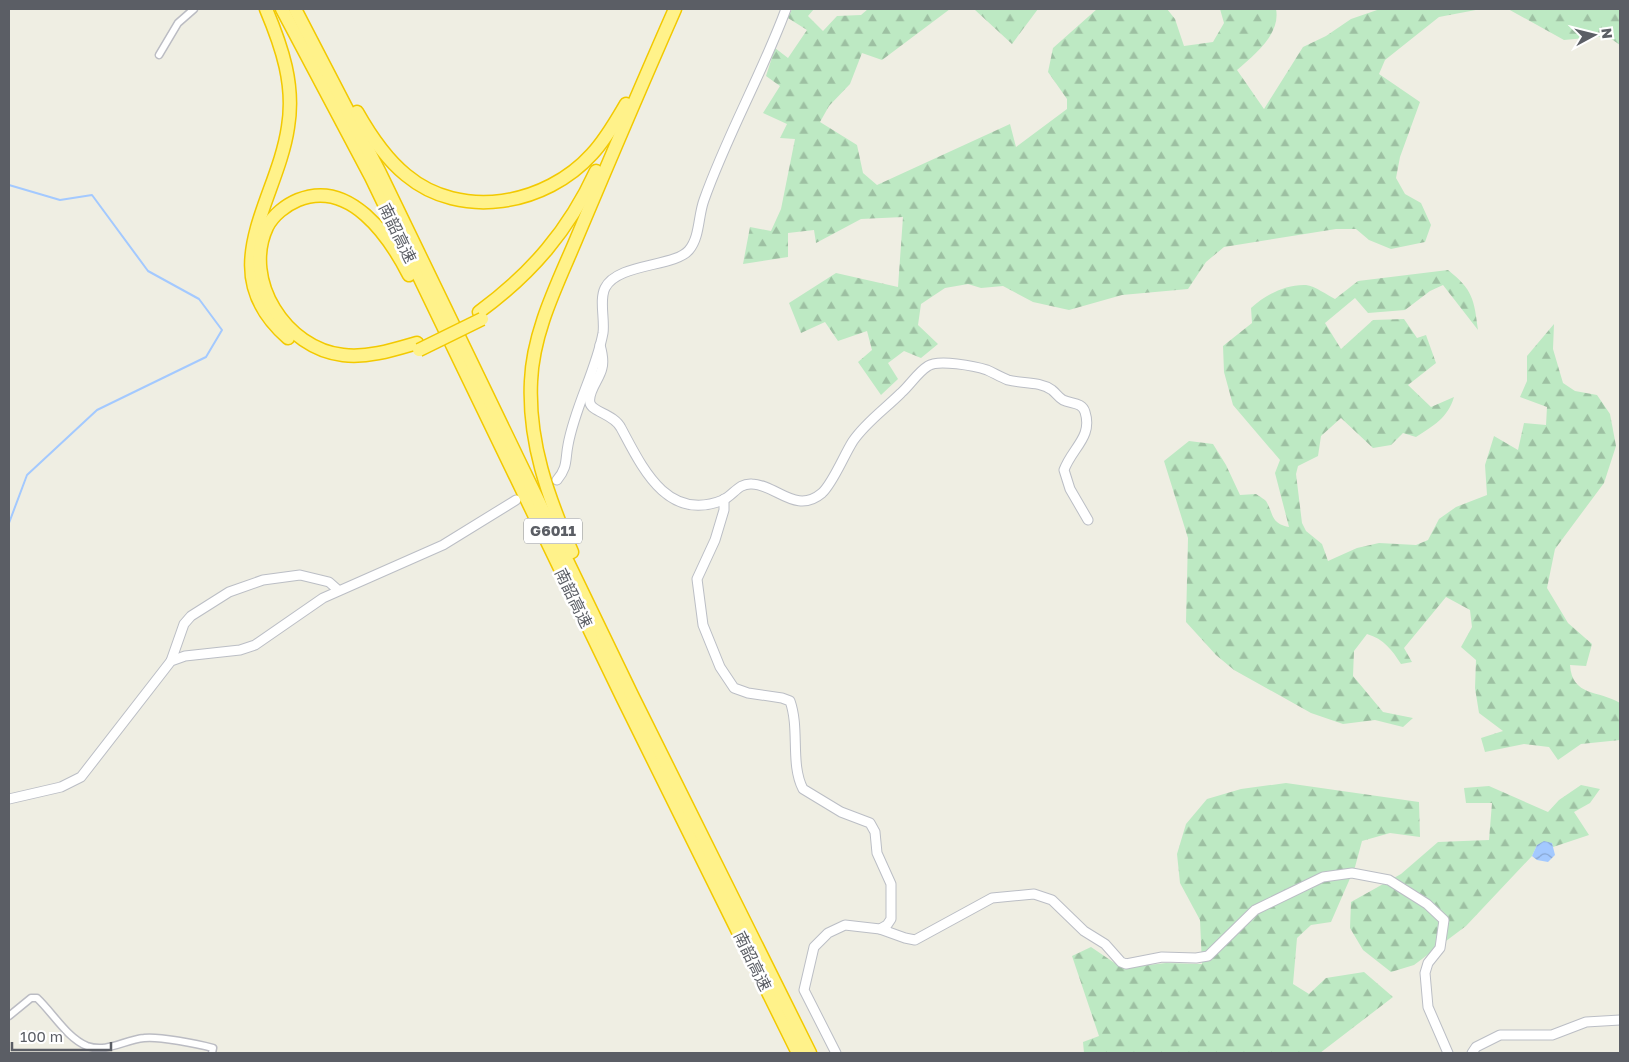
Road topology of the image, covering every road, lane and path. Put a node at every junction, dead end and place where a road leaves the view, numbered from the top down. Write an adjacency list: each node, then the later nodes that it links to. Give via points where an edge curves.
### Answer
1 (194, 9): 8 (street, via 178,23)
2 (266, 9): 13 (highway, via 283,51 290,89 282,156 251,246 250,267 264,311 296,345 336,362 362,363)
3 (303, 9): 9 (highway, via 366,126 388,159 407,176 432,191 458,200 481,202 524,198 560,181 592,154 613,126)
4 (669, 9): 9 (highway)
5 (674, 9): 10 (highway)
6 (786, 9): 12 (street, via 724,147 703,202 695,240 680,258 632,270 606,285)
7 (287, 10): 14 (highway, 南韶高速 / G6011); 21 (highway, 南韶高速 / G6011, via 380,173)
8 (159, 55)
9 (634, 88): 11 (highway, via 593,179 562,233 525,275)
10 (600, 182): 11 (highway, via 554,254 515,293); 21 (highway, via 554,292 537,347 531,379 531,422 547,489)
11 (480, 315): 13 (highway)
12 (600, 345): 15 (street, via 568,445 564,471); 16 (street, via 602,368 590,396 593,408 613,417 643,469 666,495 700,505)
13 (418, 347): 14 (highway, via 342,355 324,351 286,326 273,308 263,285 259,262 267,226 278,213 304,198 321,196 354,206 371,218 405,267 478,411)
14 (509, 464): 27 (highway, 南韶高速 / G6011)
15 (557, 480)
16 (724, 499): 18 (street, via 735,489 748,484 760,484 794,501 823,492 855,438 869,422 926,366 946,363 1040,385 1084,409 1086,436 1064,470 1070,489); 23 (street, via 715,540 697,579 703,625 720,667 734,688 748,694 790,701 794,711 797,768 802,790 831,807 870,823 875,832 877,853 891,884 891,919)
17 (516, 500): 19 (street, via 444,546)
18 (1088, 520)
19 (338, 590): 20 (street, via 302,610 255,645); 20 (street, via 329,582 300,576 263,580 229,592 190,616)
20 (171, 661): 22 (street, via 81,776 61,787)
21 (632, 695): 28 (highway, 南韶高速 / G6011)
22 (9, 799)
23 (880, 929): 29 (street, via 845,925 814,947 804,990); 30 (street, via 915,940 992,898 1034,894 1060,907 1084,931 1105,944 1120,962 1126,964 1162,957 1196,958 1208,956 1256,910 1290,892 1334,874 1372,875 1389,880 1407,891 1444,920 1440,948 1428,963 1425,973 1428,1007)
24 (9, 1016): 26 (street, via 31,998 37,998 65,1029 86,1046 101,1049 144,1038 197,1044 213,1048)
25 (1620, 1020): 31 (street, via 1586,1022 1552,1036 1500,1035 1476,1047)
26 (212, 1053)
27 (798, 1053)
28 (810, 1053)
29 (836, 1053)
30 (1448, 1053)
31 (1472, 1053)

